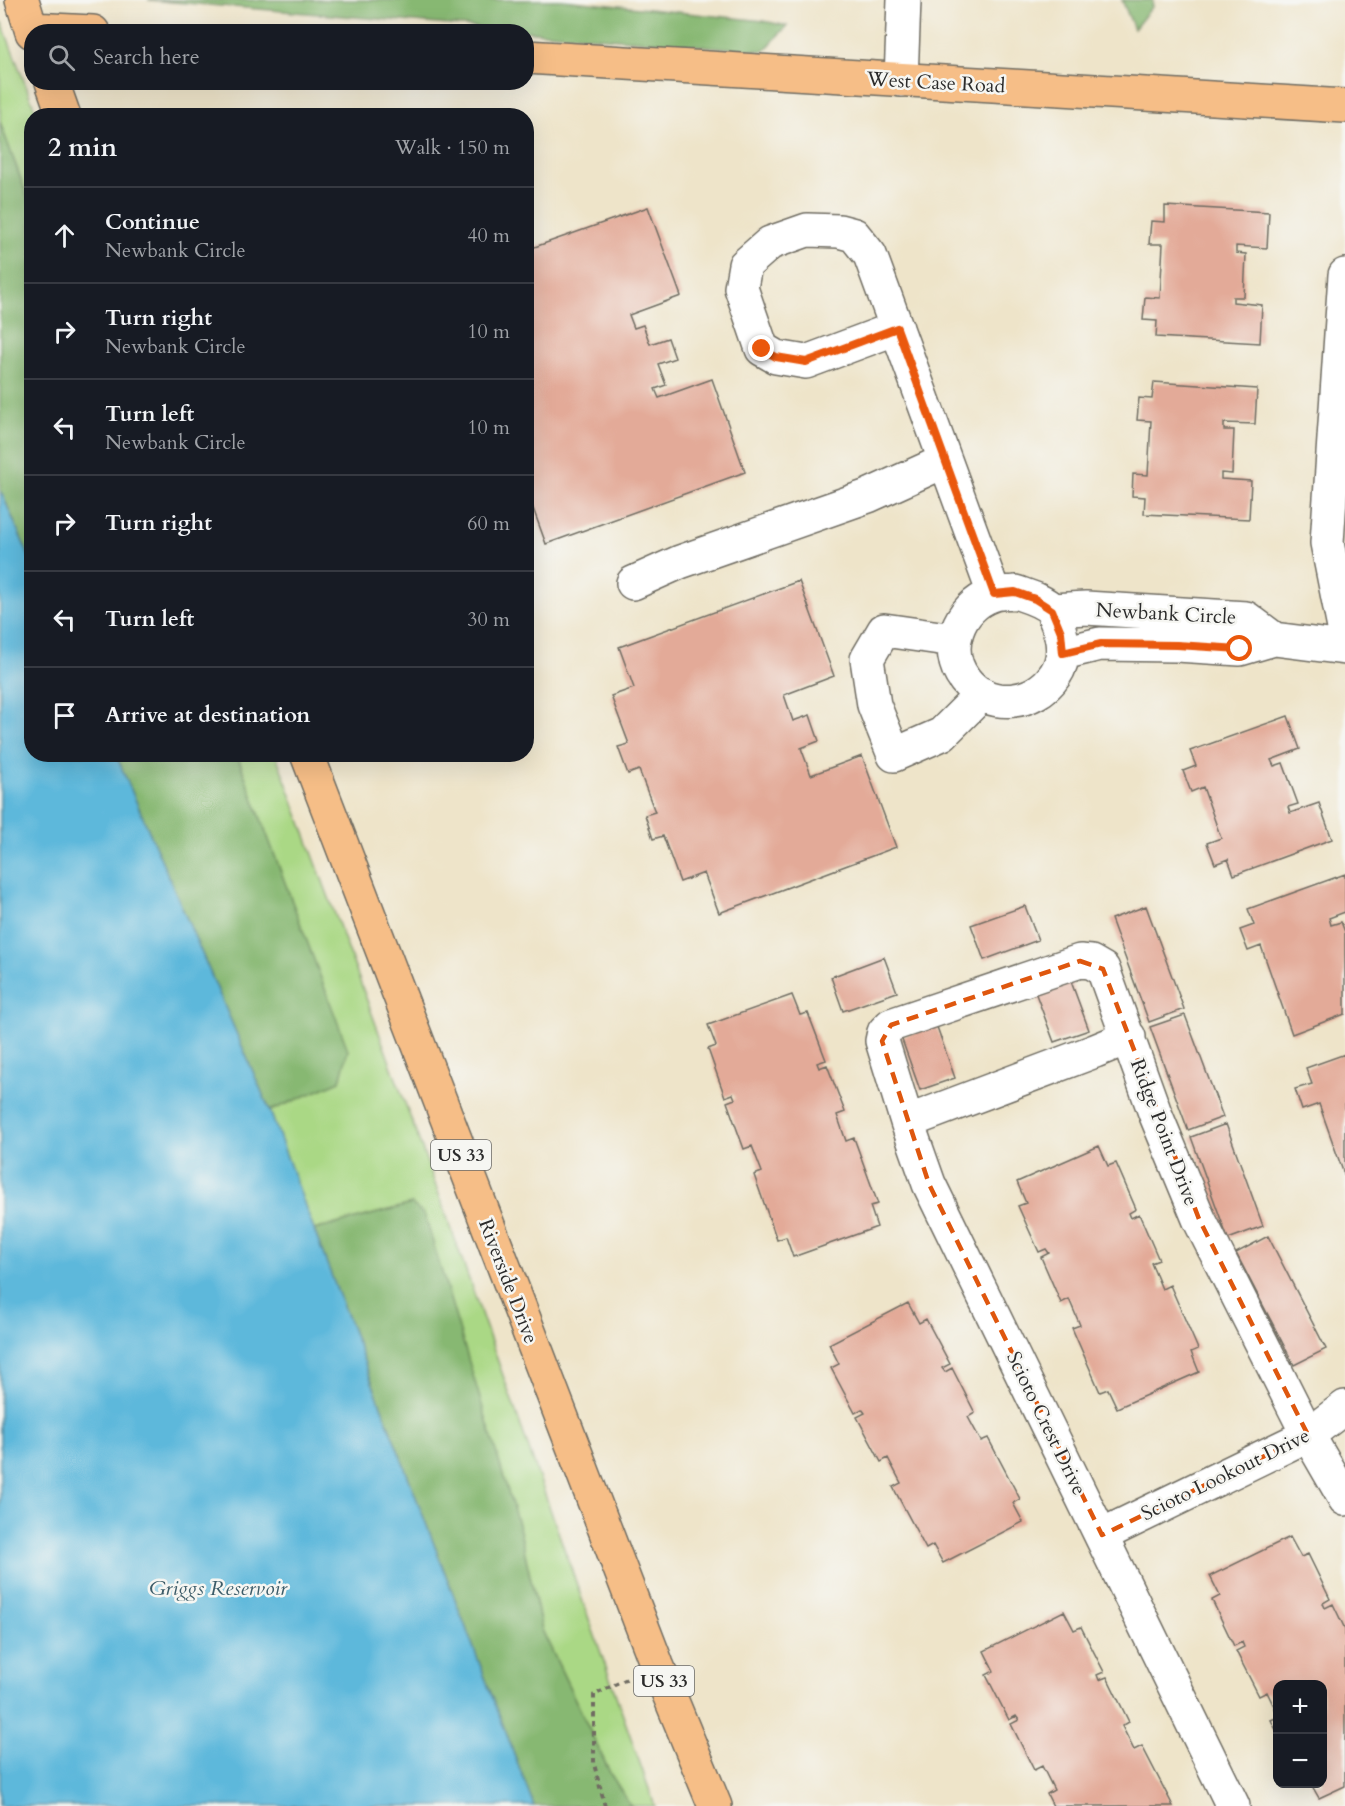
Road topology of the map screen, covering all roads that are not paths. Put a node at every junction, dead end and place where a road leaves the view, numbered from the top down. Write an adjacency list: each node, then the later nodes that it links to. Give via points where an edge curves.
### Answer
1 (904, 0): 5 (street)
2 (29, 20): 3 (main road)
3 (50, 24)
4 (534, 57): 5 (main road, West Case Road)
5 (901, 80): 7 (main road, West Case Road)
6 (55, 90): 8 (main road)
7 (1345, 106)
8 (61, 108)
9 (1345, 275): 15 (street, via 1327,543)
10 (897, 328): 10 (street, via 870,255 854,235 807,230 770,243 746,265 741,288 762,349 776,357 806,362); 11 (street)
11 (945, 461): 12 (street, via 868,496 680,562); 13 (street)
12 (633, 583)
13 (994, 594): 14 (street, via 1015,592); 17 (street, via 975,604 961,620)
14 (1052, 610): 16 (street, Newbank Circle, via 1246,618); 19 (street, via 1061,632)
15 (1345, 633)
16 (1274, 639): 18 (street, Newbank Circle); 19 (street, Newbank Circle, via 1240,649 1101,644)
17 (954, 640): 20 (street, via 956,662 965,681); 20 (street, via 884,630 867,659 874,705 894,755 942,734)
18 (1345, 648)
19 (1063, 653): 20 (street, via 1056,673 1042,689 1023,699 1002,701)
20 (982, 694)
21 (310, 762): 29 (main road, Riverside Drive / US 33, via 657,1665)
22 (884, 1032): 23 (street, Ridge Point Drive, via 891,1025 1080,961 1103,969); 24 (street, Scioto Crest Drive, via 882,1041)
23 (1129, 1037): 24 (street); 26 (street, Ridge Point Drive, via 1155,1113 1199,1219)
24 (906, 1122): 28 (street, Scioto Crest Drive, via 929,1184)
25 (1345, 1407): 26 (street, Scioto Lookout Drive)
26 (1308, 1435): 27 (street, Ridge Point Drive); 28 (street, Scioto Lookout Drive)
27 (1345, 1499)
28 (1102, 1535): 30 (street, Scioto Crest Drive)
29 (716, 1806)
30 (1233, 1806)

